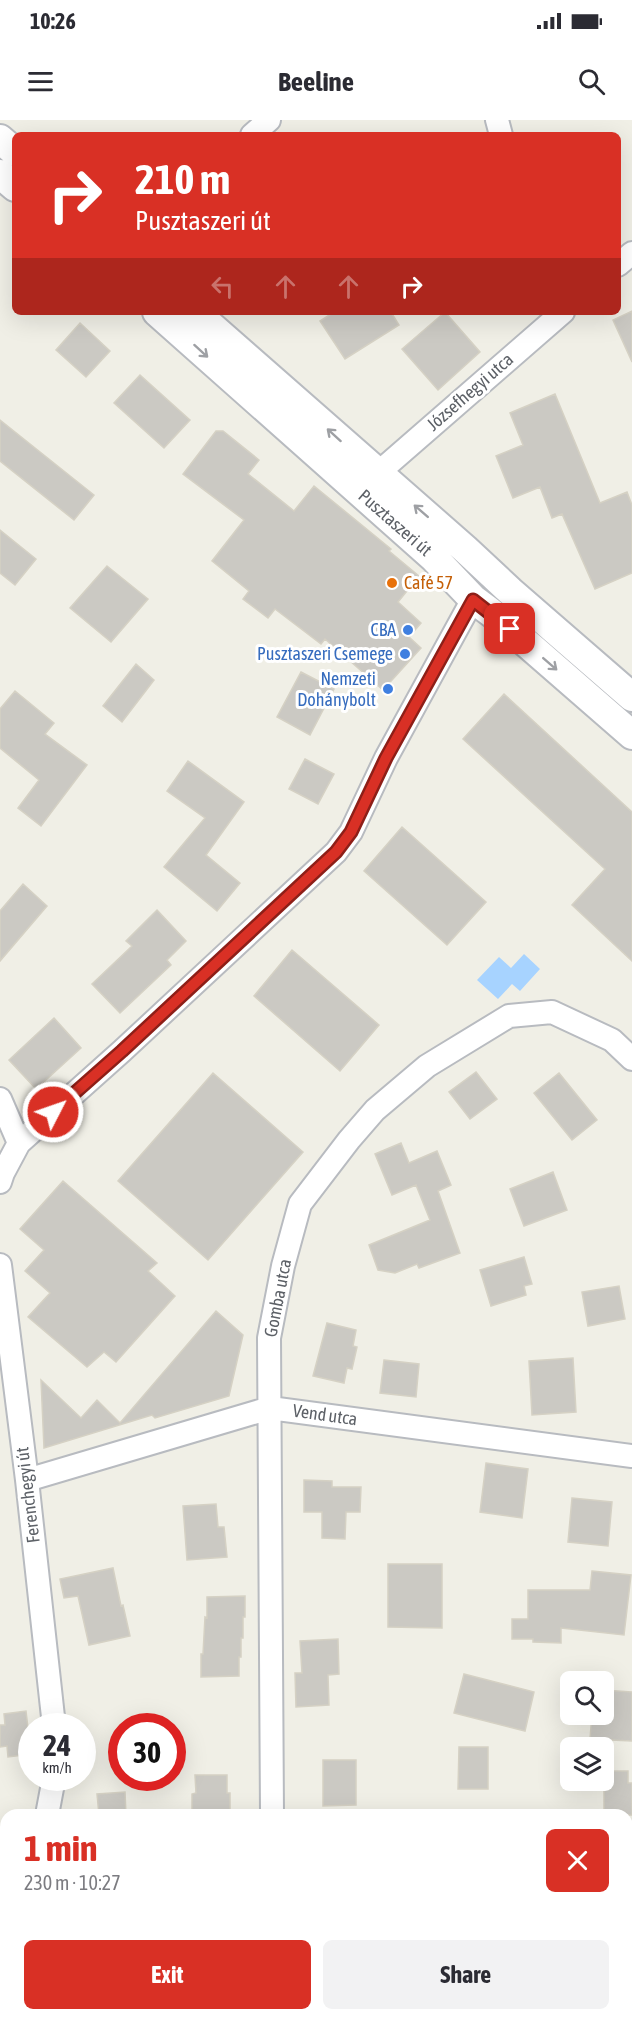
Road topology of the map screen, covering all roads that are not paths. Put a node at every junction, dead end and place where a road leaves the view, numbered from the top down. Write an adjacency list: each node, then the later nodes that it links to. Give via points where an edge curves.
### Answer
1 (269, 120): 2 (street)
2 (255, 132)
3 (0, 139): 4 (street)
4 (12, 149)
5 (0, 174): 6 (street)
6 (12, 184)
7 (161, 315): 10 (street, Pusztaszeri út, one-way to 10)
8 (198, 315): 10 (street, Pusztaszeri út, one-way to 8)
9 (554, 315): 10 (street, Józsefhegyi utca)
10 (368, 482): 11 (street, Pusztaszeri út, one-way to 10); 12 (street, Pusztaszeri út)
11 (494, 576): 12 (street); 13 (street, Pusztaszeri út)
12 (473, 600): 14 (street, Pusztaszeri út, one-way to 14); 17 (street, via 386,758 351,832 336,852)
13 (632, 697)
14 (632, 735)
15 (632, 1059): 20 (street, Gomba utca, via 612,1040 552,1012 509,1016 427,1066 375,1110 300,1204 269,1338)
16 (0, 1099): 17 (street)
17 (19, 1143): 18 (street)
18 (1, 1176)
19 (0, 1265): 22 (street, Ferenchegyi út)
20 (270, 1408): 21 (street, Vend utca); 22 (street, Vend utca); 26 (street, Gomba utca)
21 (632, 1456)
22 (27, 1480): 23 (street, Ferenchegyi út)
23 (53, 1713)
24 (52, 1791): 25 (street)
25 (48, 1809)
26 (272, 1809)

